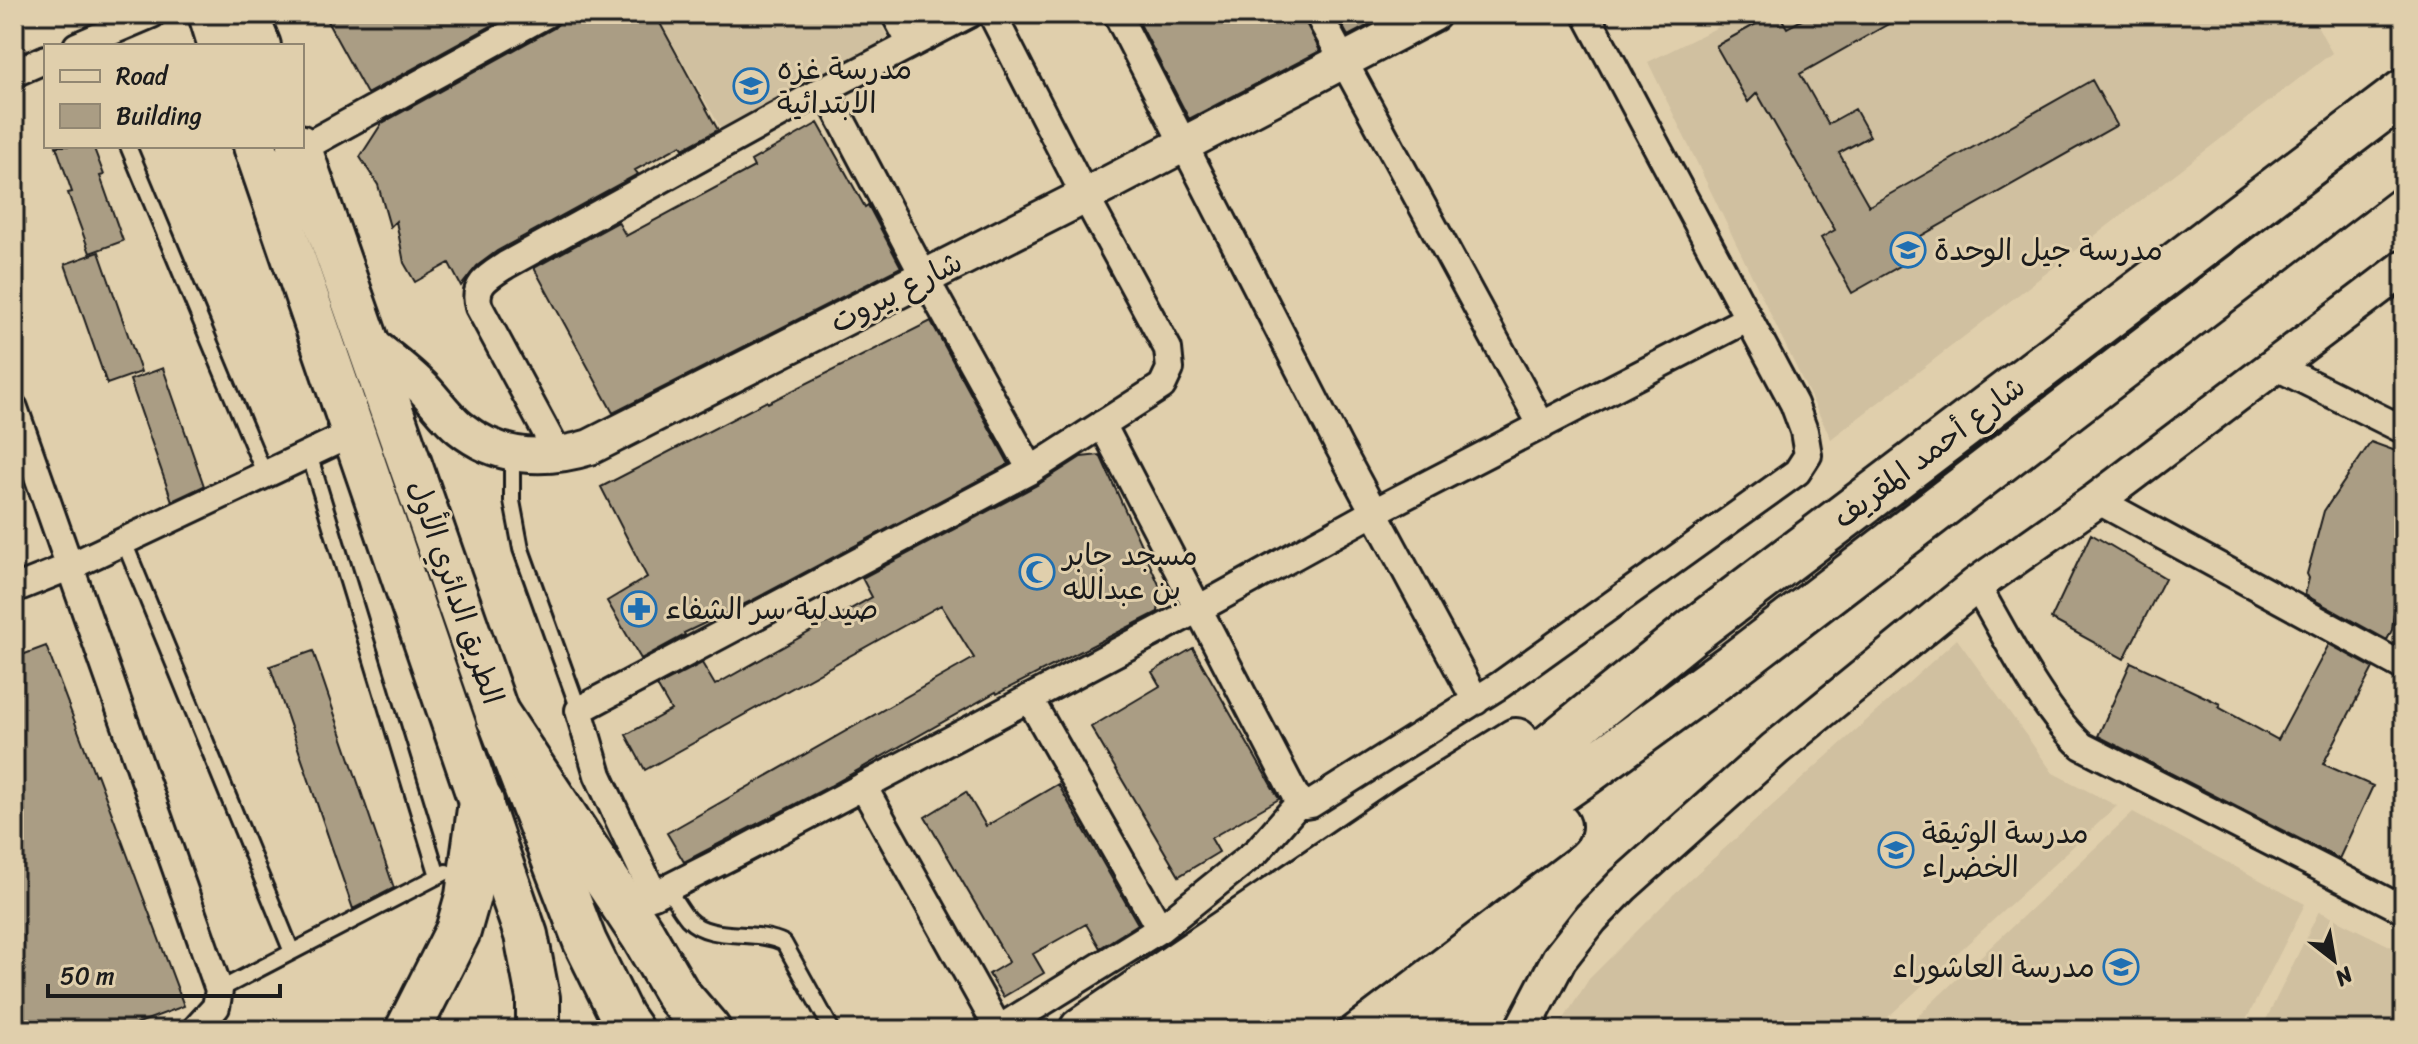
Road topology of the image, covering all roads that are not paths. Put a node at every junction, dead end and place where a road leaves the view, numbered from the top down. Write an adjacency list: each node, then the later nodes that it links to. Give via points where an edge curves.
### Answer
1 (152, 14): 12 (street)
2 (210, 14): 13 (main road)
3 (246, 14): 14 (main road)
4 (546, 14): 22 (street)
5 (895, 14): 15 (street)
6 (969, 14): 15 (street)
7 (992, 14): 27 (street)
8 (1117, 14): 21 (street)
9 (1318, 14): 17 (street)
10 (1433, 14): 17 (street, شارع بيروت)
11 (1586, 14): 30 (street)
12 (85, 44)
13 (219, 44)
14 (258, 44)
15 (911, 44): 19 (street)
16 (44, 60): 18 (street)
17 (1342, 60): 21 (street, شارع بيروت); 35 (street)
18 (14, 73)
19 (825, 89): 29 (street); 39 (street, via 480,284 475,296 479,307)
20 (2404, 92): 50 (highway, شارع أحمد المقريف)
21 (1185, 142): 27 (street, شارع بيروت); 44 (street)
22 (304, 146)
23 (129, 148): 42 (lane)
24 (256, 148): 37 (main road, الطريق الدائري الأول)
25 (300, 148): 31 (main road, الطريق الدائري الأول)
26 (2404, 151): 51 (highway, شارع أحمد المقريف)
27 (1085, 196): 29 (street, شارع بيروت); 34 (street, via 1168,349 1170,369 1162,386)
28 (2404, 268): 32 (street)
29 (925, 278): 39 (street, شارع بيروت, via 590,447); 41 (street)
30 (1747, 319): 35 (street); 54 (street, via 1804,431 1808,455 1797,472)
31 (370, 343): 40 (street, شارع بيروت, via 460,428); 56 (main road, الطريق الدائري الأول)
32 (2275, 366): 36 (street); 43 (street)
33 (14, 408): 46 (street)
34 (1102, 424): 41 (street); 49 (street)
35 (1542, 426): 44 (street)
36 (2404, 430)
37 (353, 433): 38 (street); 58 (main road, الطريق الدائري الأول)
38 (309, 454): 42 (street); 61 (lane)
39 (558, 454): 40 (street, شارع بيروت)
40 (512, 455): 55 (lane, via 512,501 521,549)
41 (1031, 470): 55 (street)
42 (265, 475): 45 (street)
43 (2097, 500): 47 (street); 52 (street)
44 (1374, 512): 49 (street); 54 (street)
45 (124, 542): 46 (street); 66 (lane)
46 (69, 567): 48 (street); 67 (street)
47 (1976, 585): 63 (street, via 2052,713 2082,746); 80 (street, via 1775,749 1623,885 1559,959)
48 (14, 589)
49 (1200, 608): 53 (street); 59 (street)
50 (1692, 632): 60 (highway, شارع أحمد المقريف, via 1520,771); 75 (highway, via 1410,807)
51 (1732, 666): 60 (highway, شارع أحمد المقريف); 65 (highway, via 1662,740 1606,788)
52 (2404, 667)
53 (1029, 698): 57 (street); 64 (street)
54 (1476, 701): 59 (street, via 1311,804)
55 (579, 710): 62 (street, via 598,775)
56 (498, 716): 62 (highway); 71 (main road, الطريق الدائري الأول, via 585,942)
57 (863, 786): 62 (street); 74 (street)
58 (481, 802): 61 (highway); 70 (main road, الطريق الدائري الأول, via 526,935 538,998)
59 (1300, 802): 64 (street, via 1257,851)
60 (1468, 832): 76 (highway); 77 (highway)
61 (456, 866): 66 (lane); 69 (highway, via 468,896 458,931)
62 (648, 896): 72 (highway, via 678,995); 73 (lane, via 698,927 784,943)
63 (2404, 910)
64 (1160, 929): 74 (street)
65 (1408, 941): 78 (highway); 79 (highway)
66 (292, 952): 67 (lane)
67 (219, 990): 68 (street, via 216,1007)
68 (195, 1030)
69 (408, 1030)
70 (538, 1030)
71 (631, 1030)
72 (708, 1030)
73 (832, 1030)
74 (999, 1030)
75 (1082, 1030)
76 (1146, 1030)
77 (1213, 1030)
78 (1289, 1030)
79 (1327, 1030)
80 (1522, 1030)

